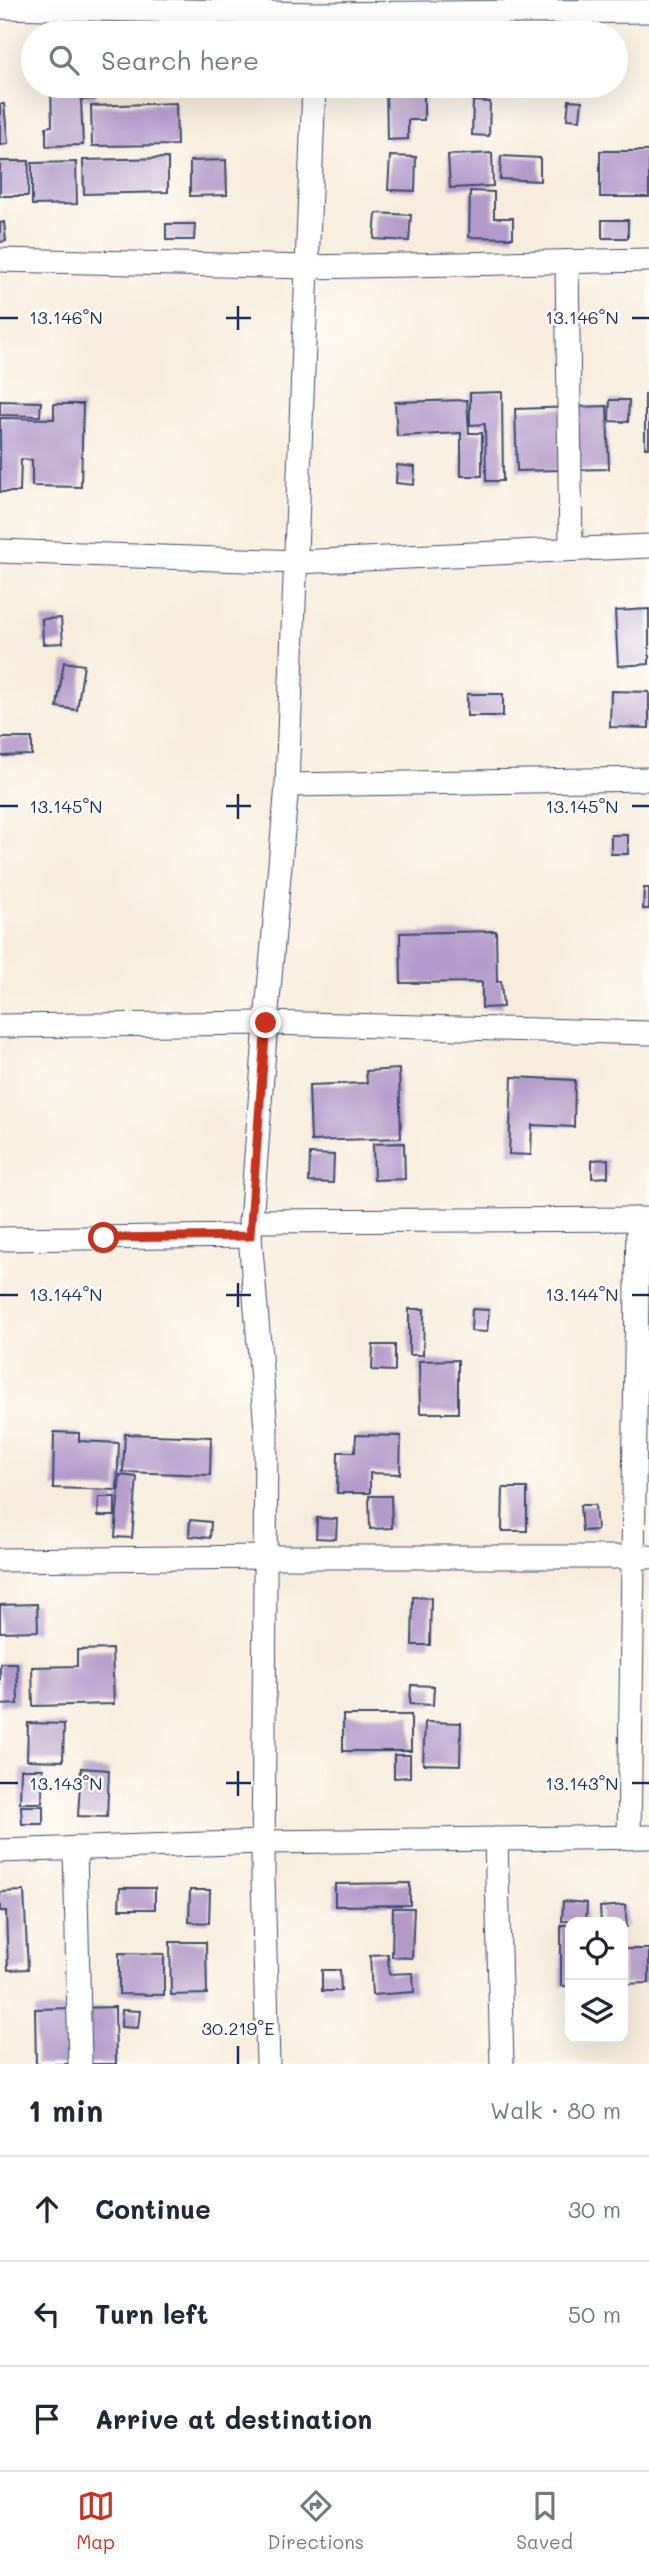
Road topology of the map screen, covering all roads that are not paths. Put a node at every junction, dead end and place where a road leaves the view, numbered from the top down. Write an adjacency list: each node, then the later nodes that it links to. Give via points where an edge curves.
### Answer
1 (0, 7): 3 (street)
2 (649, 11): 3 (street)
3 (315, 16)
4 (314, 98): 8 (street)
5 (0, 260): 8 (street)
6 (649, 260): 7 (street)
7 (567, 262): 8 (street); 10 (street)
8 (307, 267): 12 (street)
9 (649, 546): 10 (street)
10 (571, 550): 12 (street)
11 (0, 551): 12 (street)
12 (297, 562): 14 (street)
13 (649, 779): 14 (street)
14 (287, 785): 15 (street)
15 (266, 1023): 16 (street); 17 (street); 19 (street)
16 (0, 1026)
17 (649, 1032)
18 (643, 1219): 19 (street); 22 (street)
19 (250, 1228): 20 (street); 21 (street, via 266,1429)
20 (0, 1239)
21 (266, 1557): 22 (street); 23 (street); 26 (street)
22 (641, 1557): 24 (street)
23 (0, 1560)
24 (639, 1838): 25 (street)
25 (496, 1839): 26 (street); 31 (street)
26 (263, 1842): 27 (street); 30 (street)
27 (75, 1848): 28 (street); 29 (street)
28 (0, 1851)
29 (80, 2064)
30 (268, 2064)
31 (502, 2064)

